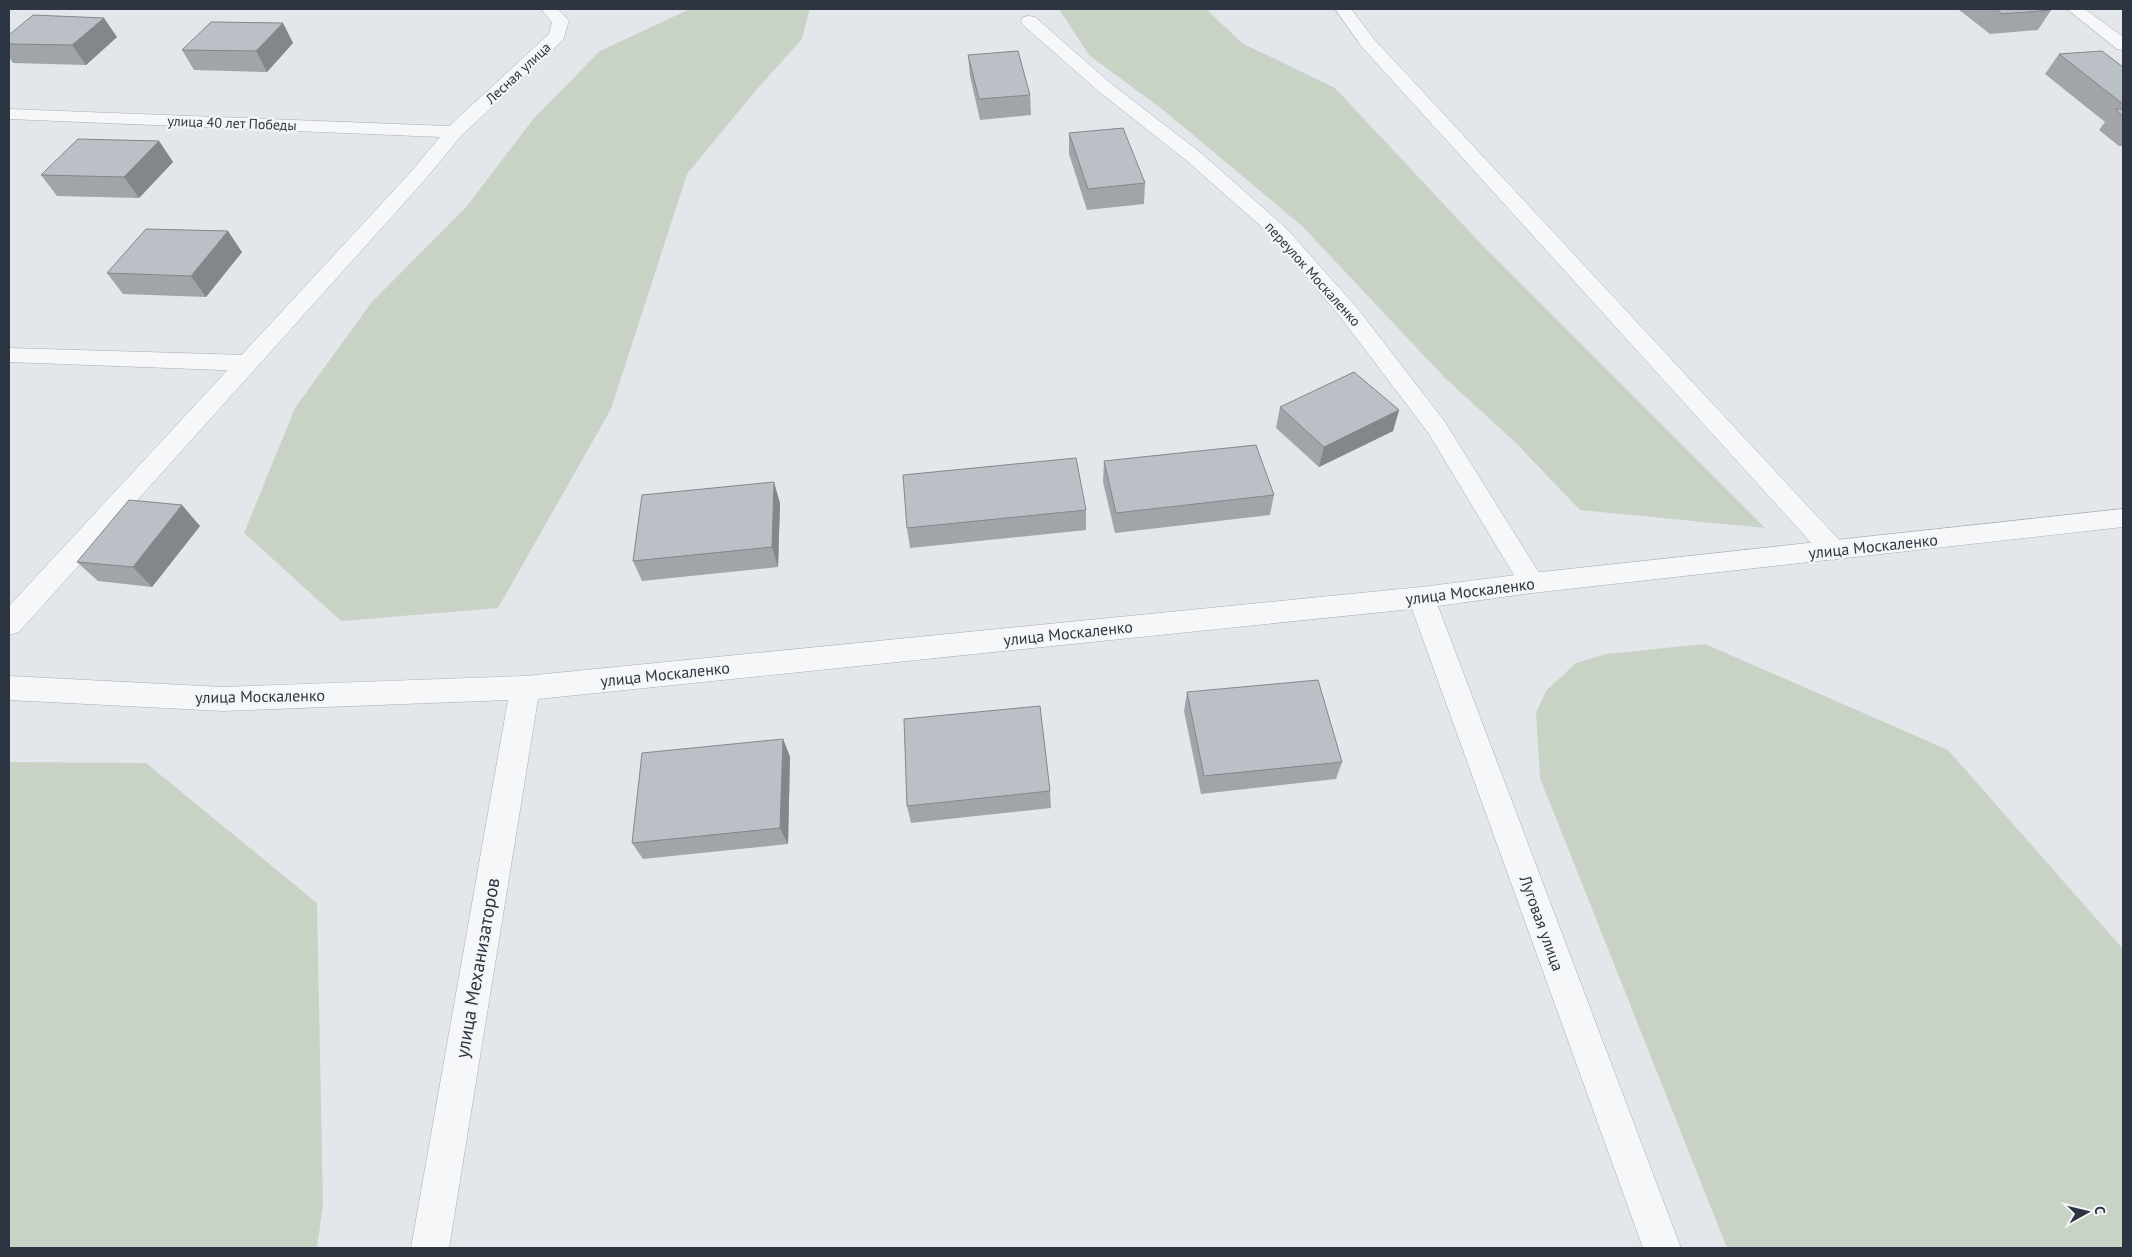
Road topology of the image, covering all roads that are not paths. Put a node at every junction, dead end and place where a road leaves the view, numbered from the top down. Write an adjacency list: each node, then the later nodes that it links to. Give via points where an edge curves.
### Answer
1 (549, 9): 7 (street, Лесная улица, via 561,21 557,36)
2 (1343, 9): 11 (street, via 1368,43)
3 (2074, 9): 5 (street)
4 (1029, 21): 12 (street, переулок Москаленко, via 1194,157 1280,233 1350,314 1437,428)
5 (2123, 45)
6 (9, 114): 7 (street, улица 40 лет Победы)
7 (454, 132): 9 (street)
8 (9, 355): 9 (street)
9 (248, 363): 14 (street)
10 (2123, 518): 11 (street, улица Москаленко)
11 (1834, 550): 12 (street, улица Москаленко)
12 (1532, 583): 13 (street, улица Москаленко)
13 (1421, 598): 16 (street, улица Москаленко); 18 (street, Луговая улица)
14 (9, 624)
15 (9, 688): 16 (street, улица Москаленко, via 223,699)
16 (525, 688): 17 (street, улица Механизаторов)
17 (430, 1248)
18 (1662, 1248)

